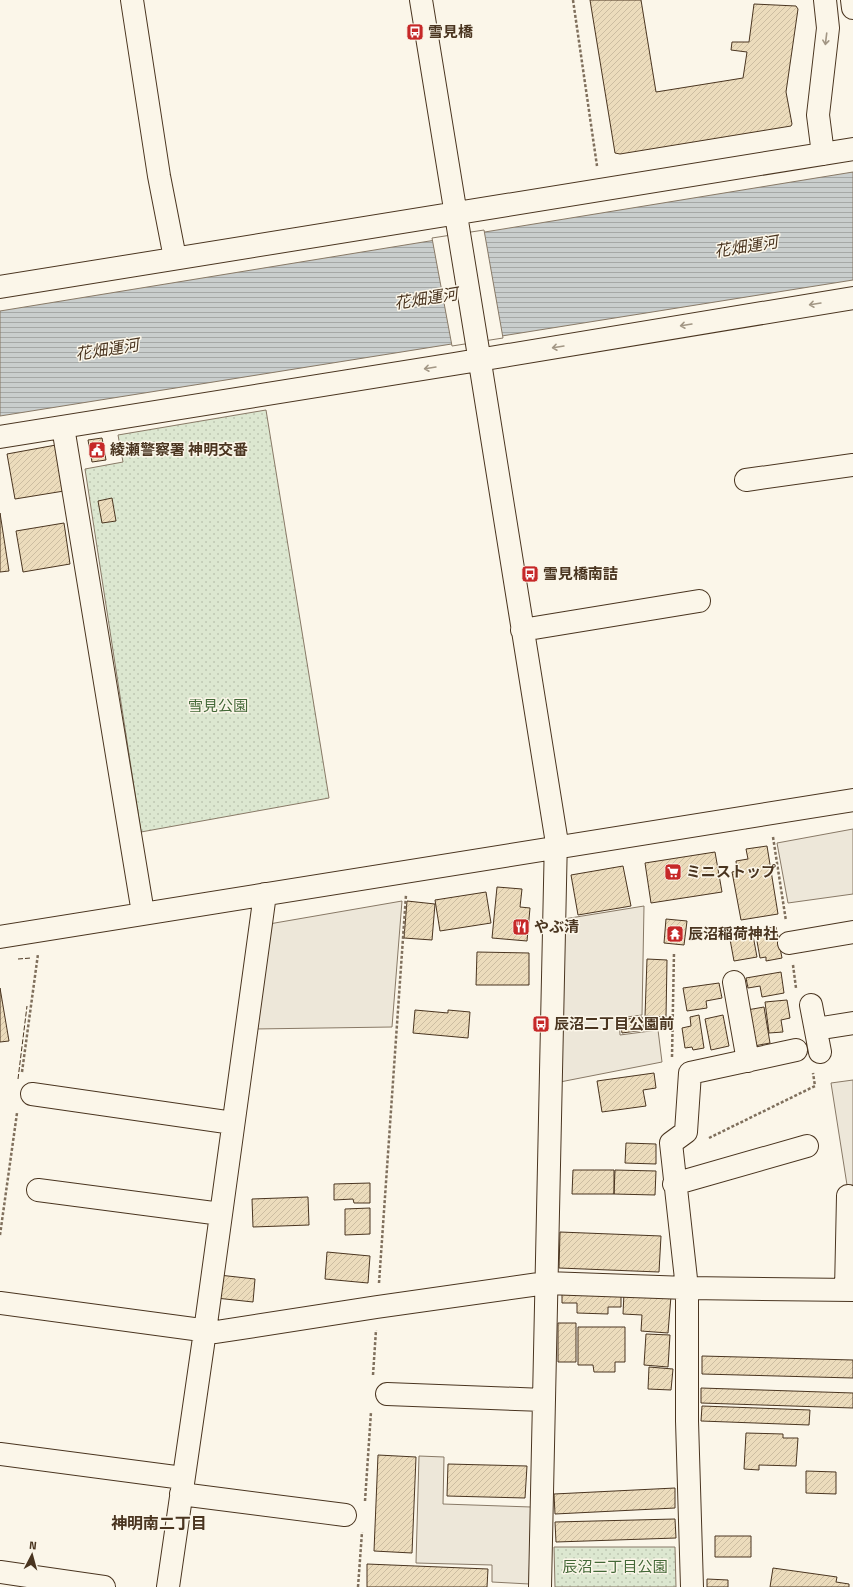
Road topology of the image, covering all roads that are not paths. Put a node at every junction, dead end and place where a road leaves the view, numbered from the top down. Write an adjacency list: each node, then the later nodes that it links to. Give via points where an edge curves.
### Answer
1 (132, 0): 9 (street, via 159,176)
2 (420, 0): 8 (street)
3 (825, 0): 7 (street, one-way to 7, via 828,28 818,115)
4 (852, 0): 5 (street)
5 (853, 8)
6 (853, 149): 7 (street)
7 (824, 154): 8 (street)
8 (457, 219): 9 (street, via 382,224); 12 (street)
9 (175, 258): 10 (street)
10 (0, 286)
11 (853, 298): 12 (street, one-way to 12)
12 (479, 355): 13 (street, one-way to 13); 18 (street)
13 (63, 427): 14 (street); 22 (street)
14 (0, 437)
15 (853, 464): 16 (street)
16 (746, 480)
17 (699, 601): 18 (street)
18 (522, 630): 20 (street)
19 (853, 800): 20 (street)
20 (556, 848): 21 (street); 40 (street)
21 (265, 894): 22 (street); 34 (street)
22 (143, 913): 24 (street)
23 (853, 932): 25 (street)
24 (0, 937)
25 (789, 943)
26 (734, 982): 31 (street)
27 (804, 1000): 29 (street)
28 (853, 1023): 29 (street)
29 (816, 1029): 32 (street)
30 (796, 1050): 31 (street)
31 (748, 1061): 36 (street, via 690,1073 686,1132 671,1143)
32 (816, 1061)
33 (32, 1094): 34 (street)
34 (233, 1122): 39 (street)
35 (807, 1146): 36 (street)
36 (674, 1184): 41 (street)
37 (38, 1190): 39 (street)
38 (848, 1196): 42 (street)
39 (221, 1214): 44 (street)
40 (546, 1283): 41 (street); 44 (street, via 216,1332); 46 (street)
41 (687, 1288): 42 (street); 54 (street, via 687,1421)
42 (850, 1290)
43 (0, 1303): 44 (street)
44 (205, 1331): 48 (street)
45 (380, 1386): 46 (street)
46 (544, 1400): 53 (street)
47 (0, 1454): 48 (street)
48 (182, 1486): 49 (street); 52 (street)
49 (354, 1520)
50 (0, 1572): 51 (street)
51 (104, 1587)
52 (168, 1587)
53 (540, 1587)
54 (692, 1587)

